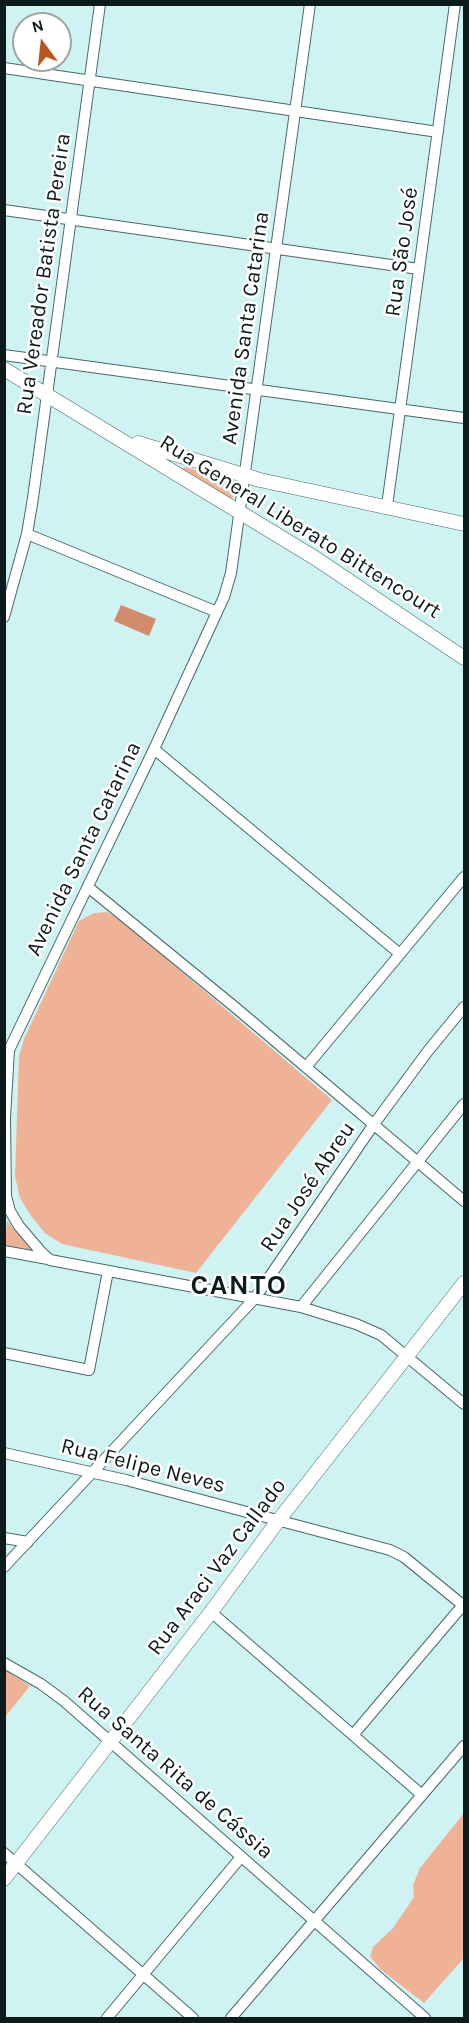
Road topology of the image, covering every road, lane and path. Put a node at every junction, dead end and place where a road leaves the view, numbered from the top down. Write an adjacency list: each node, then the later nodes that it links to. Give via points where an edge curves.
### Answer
1 (100, 4): 5 (street, Rua Vereador Batista Pereira)
2 (310, 4): 6 (street, Avenida Santa Catarina)
3 (454, 4): 7 (street, Rua São José)
4 (4, 68): 5 (street)
5 (90, 81): 6 (street); 9 (street, Rua Vereador Batista Pereira)
6 (295, 111): 7 (street); 10 (street, Avenida Santa Catarina)
7 (438, 132): 11 (street, Rua São José)
8 (4, 210): 9 (street)
9 (71, 219): 10 (street); 13 (street, Rua Vereador Batista Pereira)
10 (277, 249): 11 (street); 15 (street, Avenida Santa Catarina)
11 (419, 269): 17 (street, Rua São José)
12 (4, 355): 13 (street)
13 (52, 361): 15 (street); 16 (street, Rua Vereador Batista Pereira)
14 (4, 369): 16 (main road)
15 (257, 390): 17 (street); 20 (street, Avenida Santa Catarina)
16 (48, 395): 19 (main road); 24 (street, Rua Vereador Batista Pereira)
17 (400, 410): 18 (street); 21 (street, Rua São José)
18 (465, 418)
19 (111, 434): 20 (main road); 22 (main road, Rua General Liberato Bittencourt)
20 (246, 476): 21 (main road); 22 (street, Avenida Santa Catarina)
21 (387, 506): 23 (main road)
22 (240, 513): 25 (street, Avenida Santa Catarina, via 231,573); 27 (main road, Rua General Liberato Bittencourt)
23 (465, 524)
24 (27, 534): 25 (street); 26 (street, Rua Vereador Batista Pereira)
25 (217, 612): 28 (street, Avenida Santa Catarina)
26 (4, 617)
27 (465, 658)
28 (154, 749): 30 (street, Avenida Santa Catarina); 31 (street)
29 (465, 877): 31 (street)
30 (88, 887): 33 (street, Avenida Santa Catarina); 34 (street)
31 (400, 954): 34 (street)
32 (465, 1007): 36 (street, Rua José Abreu)
33 (7, 1049): 38 (street, Avenida Santa Catarina)
34 (306, 1066): 36 (street)
35 (465, 1104): 37 (street)
36 (374, 1124): 37 (street); 45 (street, Rua José Abreu)
37 (418, 1161): 39 (street); 46 (street)
38 (6, 1196): 40 (street); 42 (street, Avenida Santa Catarina, via 19,1226)
39 (465, 1201)
40 (4, 1210)
41 (4, 1251): 42 (street)
42 (51, 1260): 43 (street)
43 (108, 1271): 45 (street); 47 (street, via 89,1370)
44 (465, 1283): 48 (main road, Rua Araci Vaz Callado)
45 (255, 1299): 46 (street); 51 (street, Rua José Abreu)
46 (301, 1307): 48 (street, via 368,1328)
47 (4, 1353)
48 (408, 1357): 49 (street); 52 (main road, Rua Araci Vaz Callado)
49 (465, 1404)
50 (4, 1453): 51 (street, Rua Felipe Neves)
51 (93, 1472): 52 (street, Rua Felipe Neves); 54 (street, Rua José Abreu)
52 (278, 1521): 56 (street, Rua Felipe Neves, via 390,1550); 57 (main road, Rua Araci Vaz Callado)
53 (4, 1538): 54 (street)
54 (28, 1542): 55 (street, Rua José Abreu)
55 (4, 1567)
56 (464, 1606): 59 (street)
57 (211, 1612): 59 (street); 60 (main road, Rua Araci Vaz Callado)
58 (4, 1663): 60 (street, Rua Santa Rita de Cássia, via 41,1684)
59 (353, 1735): 62 (street)
60 (111, 1741): 64 (street, Rua Santa Rita de Cássia); 65 (main road, Rua Araci Vaz Callado)
61 (465, 1746): 62 (street)
62 (422, 1795): 67 (street)
63 (4, 1853): 65 (street)
64 (241, 1857): 67 (street, Rua Santa Rita de Cássia); 68 (street)
65 (16, 1863): 66 (main road, Rua Araci Vaz Callado); 68 (street)
66 (4, 1879)
67 (314, 1922): 71 (street); 72 (street, Rua Santa Rita de Cássia)
68 (143, 1976): 69 (street); 70 (street)
69 (107, 2019)
70 (193, 2019)
71 (231, 2019)
72 (425, 2019)

